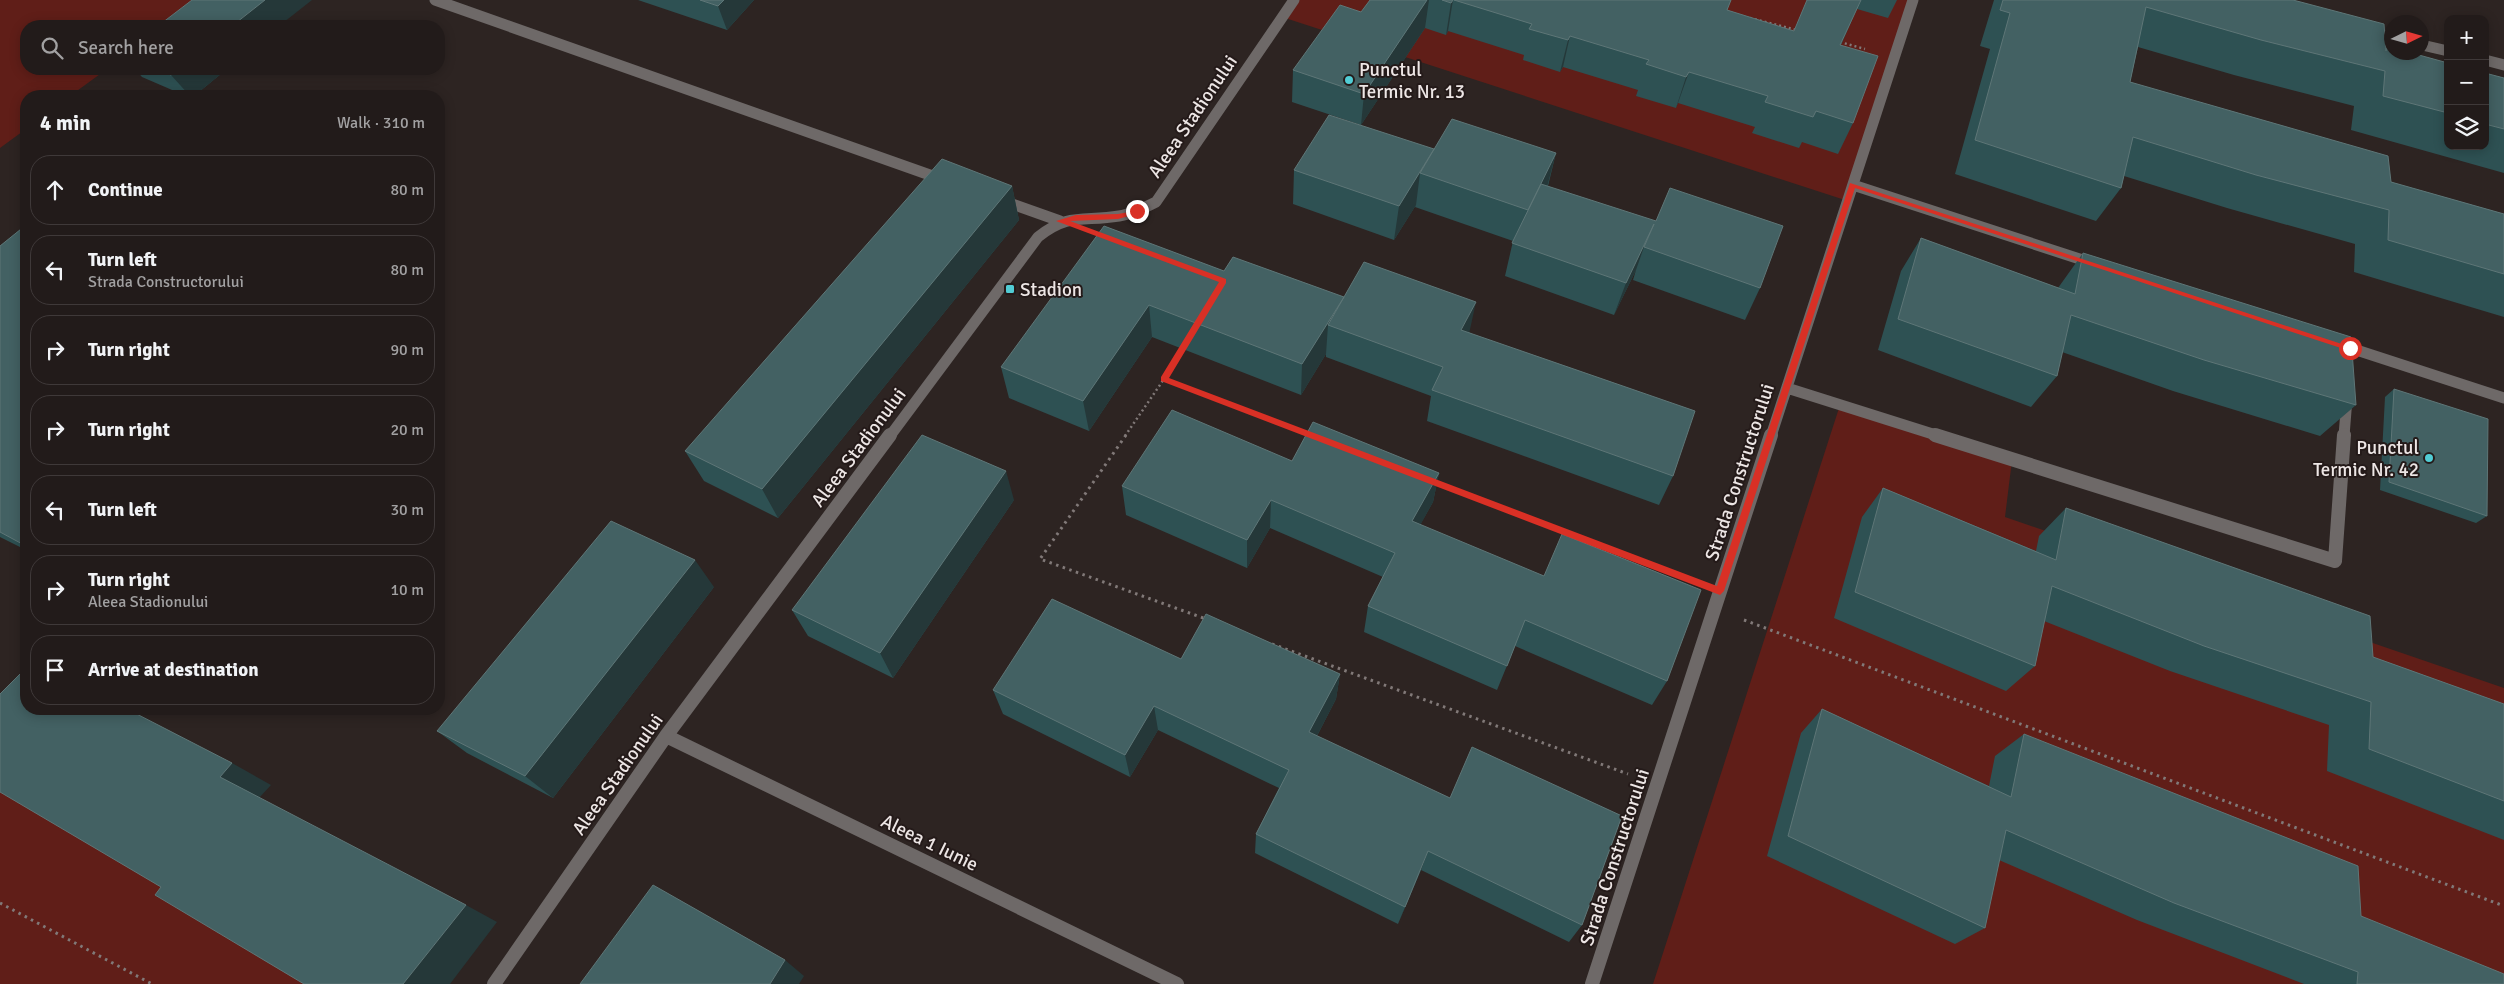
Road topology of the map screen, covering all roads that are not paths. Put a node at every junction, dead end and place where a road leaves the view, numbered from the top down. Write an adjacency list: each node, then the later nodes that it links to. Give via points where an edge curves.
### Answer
1 (435, 0): 10 (street)
2 (1294, 0): 13 (street, Aleea Stadionului, via 1156,202 1118,216)
3 (1913, 0): 11 (street, Strada Constructorului)
4 (2354, 28): 5 (street)
5 (2384, 35)
6 (2429, 47): 7 (street)
7 (2444, 50)
8 (2489, 61): 9 (street)
9 (2504, 65)
10 (958, 185)
11 (1853, 185): 14 (street); 17 (street, Strada Constructorului)
12 (986, 195): 13 (street)
13 (1060, 221): 19 (street, Aleea Stadionului, via 1038,237)
14 (2104, 267)
15 (2331, 342): 18 (street, via 2350,353)
16 (2347, 387): 17 (street, via 2335,561)
17 (1787, 388): 22 (street, Strada Constructorului)
18 (2504, 398)
19 (666, 736): 20 (street, Aleea Stadionului); 21 (street, Aleea 1 Iunie)
20 (494, 984)
21 (1177, 984)
22 (1592, 984)

